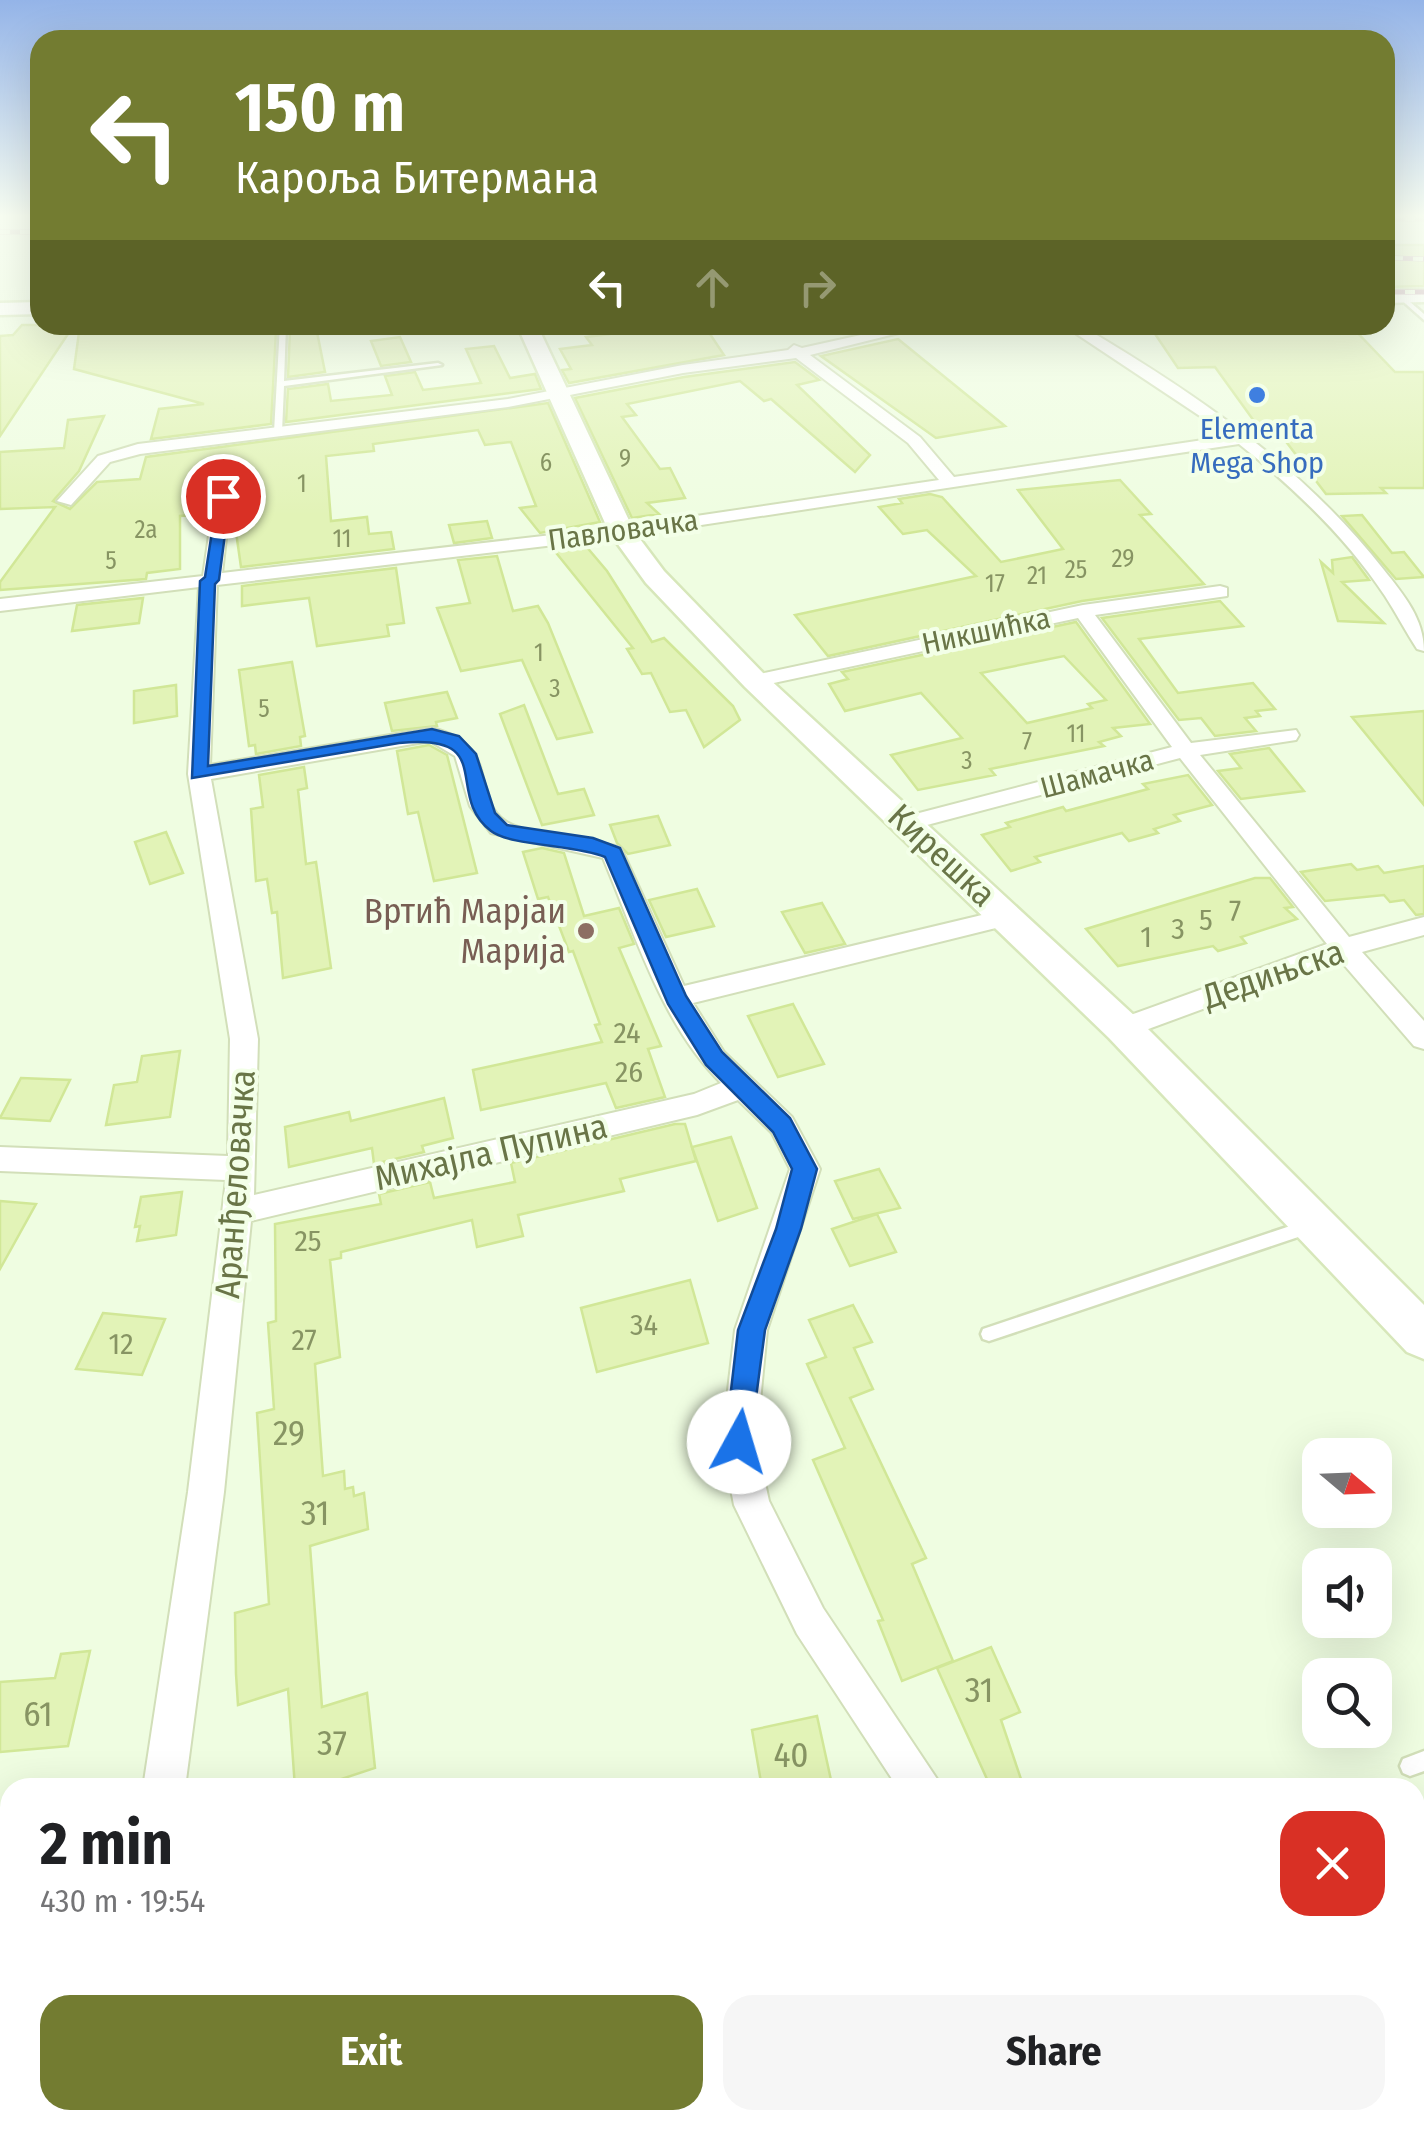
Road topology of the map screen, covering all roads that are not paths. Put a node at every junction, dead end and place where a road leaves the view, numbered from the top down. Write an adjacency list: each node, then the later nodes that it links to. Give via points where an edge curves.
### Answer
1 (281, 335): 7 (lane)
2 (532, 335): 8 (street, Кирешка)
3 (875, 335): 5 (street)
4 (1086, 335): 10 (street)
5 (796, 351): 8 (street); 11 (street, via 914,440)
6 (438, 366): 7 (lane)
7 (279, 384): 9 (lane)
8 (558, 392): 9 (street); 14 (street, Кирешка)
9 (278, 432): 13 (street, via 120,453 94,467)
10 (1244, 440): 11 (street, Павловачка); 19 (street, via 1340,527)
11 (950, 483): 14 (street, Павловачка)
12 (223, 496): 15 (street, Аранђеловачка)
13 (66, 500)
14 (622, 532): 15 (street, Павловачка); 20 (street, Кирешка, via 655,577)
15 (210, 580): 17 (street, Павловачка); 23 (street, Аранђеловачка)
16 (1220, 592): 18 (street, Никшићка)
17 (0, 605)
18 (1083, 610): 20 (street, Никшићка); 22 (street)
19 (1424, 645)
20 (755, 681): 24 (street, Кирешка)
21 (1288, 735): 22 (street, Шамачка)
22 (1182, 751): 24 (street, Шамачка); 27 (street)
23 (199, 774): 28 (street, via 399,737 452,740 470,758 486,816 501,830 613,853); 33 (street, Аранђеловачка, via 244,1039)
24 (908, 823): 25 (street, Кирешка)
25 (1008, 916): 28 (street); 29 (street, Кирешка)
26 (1424, 926): 27 (street, Дедињска)
27 (1342, 948): 29 (street, Дедињска); 30 (street)
28 (676, 998): 31 (street, via 714,1058)
29 (1123, 1028): 35 (street, Кирешка)
30 (1424, 1038)
31 (742, 1087): 34 (street, Михајла Пупина, via 698,1104); 39 (street, via 782,1125 804,1169 752,1330 739,1442 752,1504 810,1621)
32 (0, 1160): 33 (street)
33 (242, 1168): 34 (street, Аранђеловачка)
34 (238, 1211): 38 (street, Аранђеловачка)
35 (1317, 1224): 36 (lane); 37 (street, Кирешка)
36 (989, 1334)
37 (1424, 1338)
38 (165, 1778)
39 (916, 1778)

